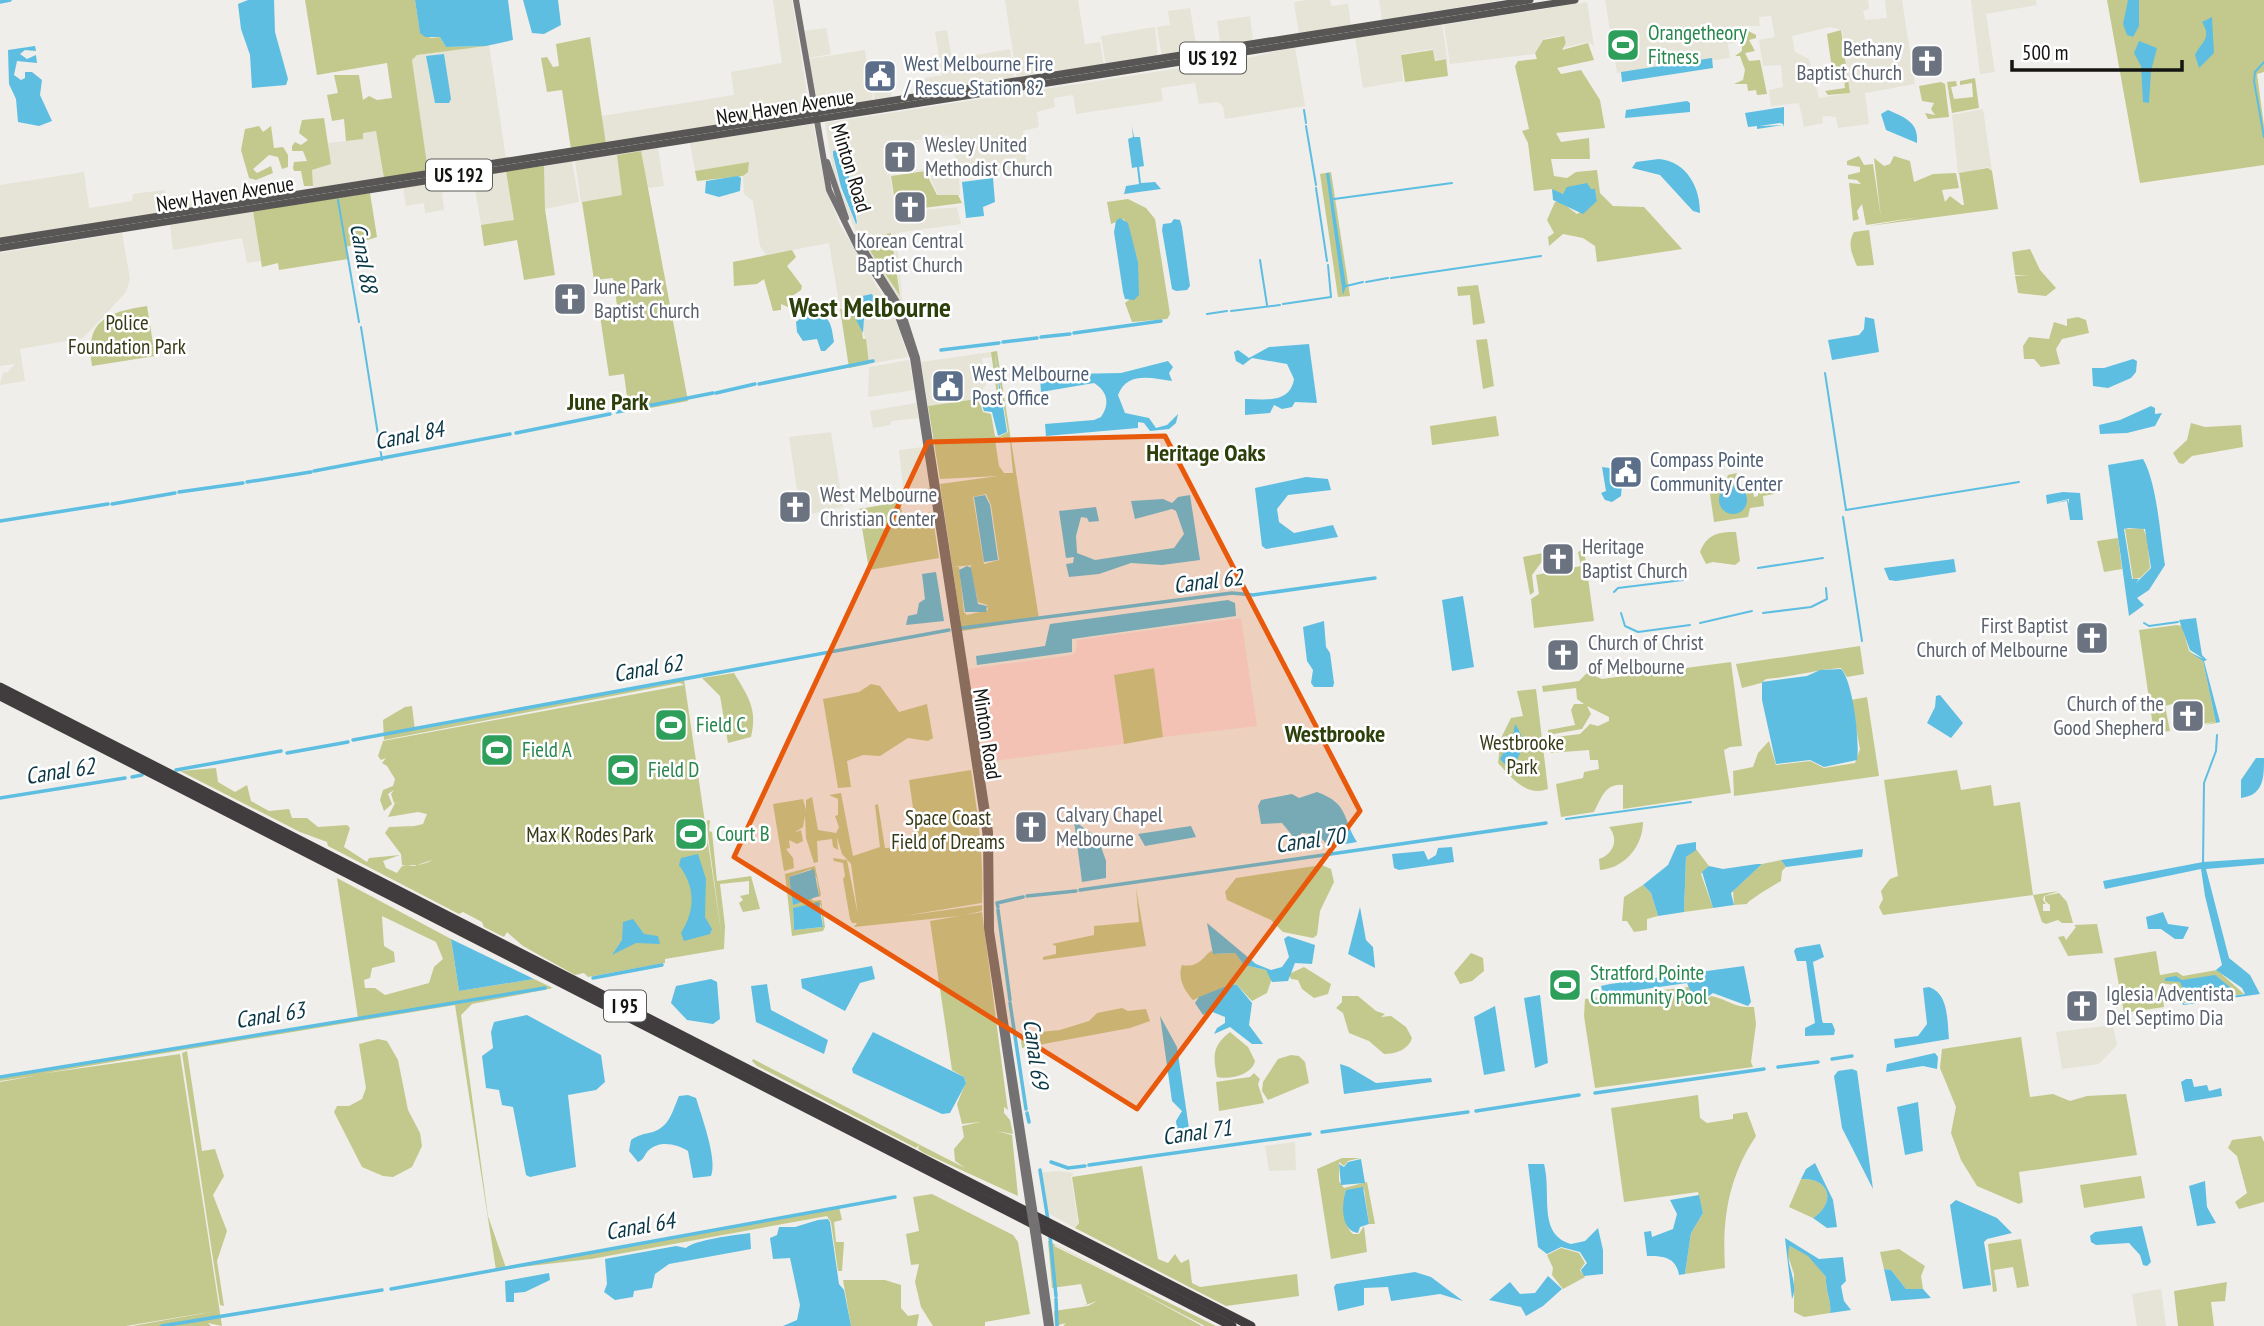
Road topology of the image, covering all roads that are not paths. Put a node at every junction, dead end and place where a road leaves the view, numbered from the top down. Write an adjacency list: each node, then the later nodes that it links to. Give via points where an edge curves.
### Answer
1 (796, 0): 16 (main road, Minton Road)
2 (1575, 0): 3 (main road, New Haven Avenue / US 192)
3 (1528, 3): 4 (main road, New Haven Avenue / US 192); 5 (main road, New Haven Avenue / US 192)
4 (1490, 6): 5 (main road); 6 (main road, New Haven Avenue / US 192)
5 (1482, 14): 6 (main road, New Haven Avenue / US 192)
6 (1353, 31): 7 (main road, New Haven Avenue / US 192); 7 (main road, New Haven Avenue / US 192, via 1308,35)
7 (1295, 42): 8 (main road, New Haven Avenue / US 192); 10 (main road, New Haven Avenue / US 192)
8 (1184, 56): 9 (main road, New Haven Avenue / US 192); 10 (main road)
9 (1161, 60): 11 (main road); 12 (main road, New Haven Avenue / US 192)
10 (1176, 64): 11 (main road, New Haven Avenue / US 192)
11 (1154, 68): 12 (main road, New Haven Avenue / US 192)
12 (1108, 70): 13 (main road, New Haven Avenue / US 192); 13 (main road, New Haven Avenue / US 192, via 1094,77)
13 (1070, 77): 14 (main road, New Haven Avenue / US 192); 14 (main road, New Haven Avenue / US 192, via 984,87)
14 (971, 94): 15 (main road, New Haven Avenue / US 192); 15 (main road, New Haven Avenue / US 192)
15 (929, 98): 16 (main road, New Haven Avenue / US 192); 16 (main road, New Haven Avenue / US 192, via 917,104)
16 (816, 117): 17 (main road, New Haven Avenue / US 192); 17 (main road, New Haven Avenue / US 192); 44 (main road, Minton Road, bridge, via 836,206 908,324 918,361 989,836 987,928)
17 (758, 125): 18 (main road, New Haven Avenue / US 192); 18 (main road, New Haven Avenue / US 192, via 749,130)
18 (728, 129): 19 (main road, New Haven Avenue / US 192); 19 (main road, New Haven Avenue / US 192, via 717,135)
19 (675, 138): 20 (main road, New Haven Avenue / US 192); 21 (main road, New Haven Avenue / US 192)
20 (608, 145): 21 (main road); 22 (main road, New Haven Avenue / US 192)
21 (600, 153): 22 (main road, New Haven Avenue / US 192)
22 (485, 167): 23 (main road, New Haven Avenue / US 192); 25 (main road, New Haven Avenue / US 192)
23 (448, 170): 24 (main road, New Haven Avenue / US 192); 25 (main road)
24 (413, 175): 26 (main road); 27 (main road, New Haven Avenue / US 192)
25 (438, 178): 26 (main road, New Haven Avenue / US 192)
26 (404, 183): 27 (main road, New Haven Avenue / US 192)
27 (321, 192): 28 (main road, New Haven Avenue / US 192); 28 (main road, New Haven Avenue / US 192, via 309,198)
28 (251, 204): 29 (main road, New Haven Avenue / US 192); 29 (main road, New Haven Avenue / US 192, via 243,209)
29 (220, 209): 30 (main road, New Haven Avenue / US 192); 33 (main road, New Haven Avenue / US 192)
30 (177, 213): 31 (main road, New Haven Avenue / US 192); 33 (main road)
31 (151, 217): 32 (main road, New Haven Avenue / US 192); 35 (main road)
32 (130, 220): 34 (main road, New Haven Avenue / US 192); 36 (main road)
33 (169, 221): 35 (main road, New Haven Avenue / US 192)
34 (113, 223): 37 (main road); 38 (main road, New Haven Avenue / US 192)
35 (144, 225): 36 (main road, New Haven Avenue / US 192)
36 (123, 228): 37 (main road, New Haven Avenue / US 192)
37 (104, 231): 38 (main road, New Haven Avenue / US 192)
38 (64, 234): 40 (main road, New Haven Avenue / US 192); 40 (main road, New Haven Avenue / US 192, via 24,237)
39 (0, 241): 40 (main road, New Haven Avenue / US 192)
40 (13, 243): 41 (main road, New Haven Avenue / US 192)
41 (0, 248)
42 (0, 687): 46 (highway, I 95)
43 (0, 696): 45 (highway, I 95)
44 (1049, 1326)
45 (1232, 1326)
46 (1251, 1326)

